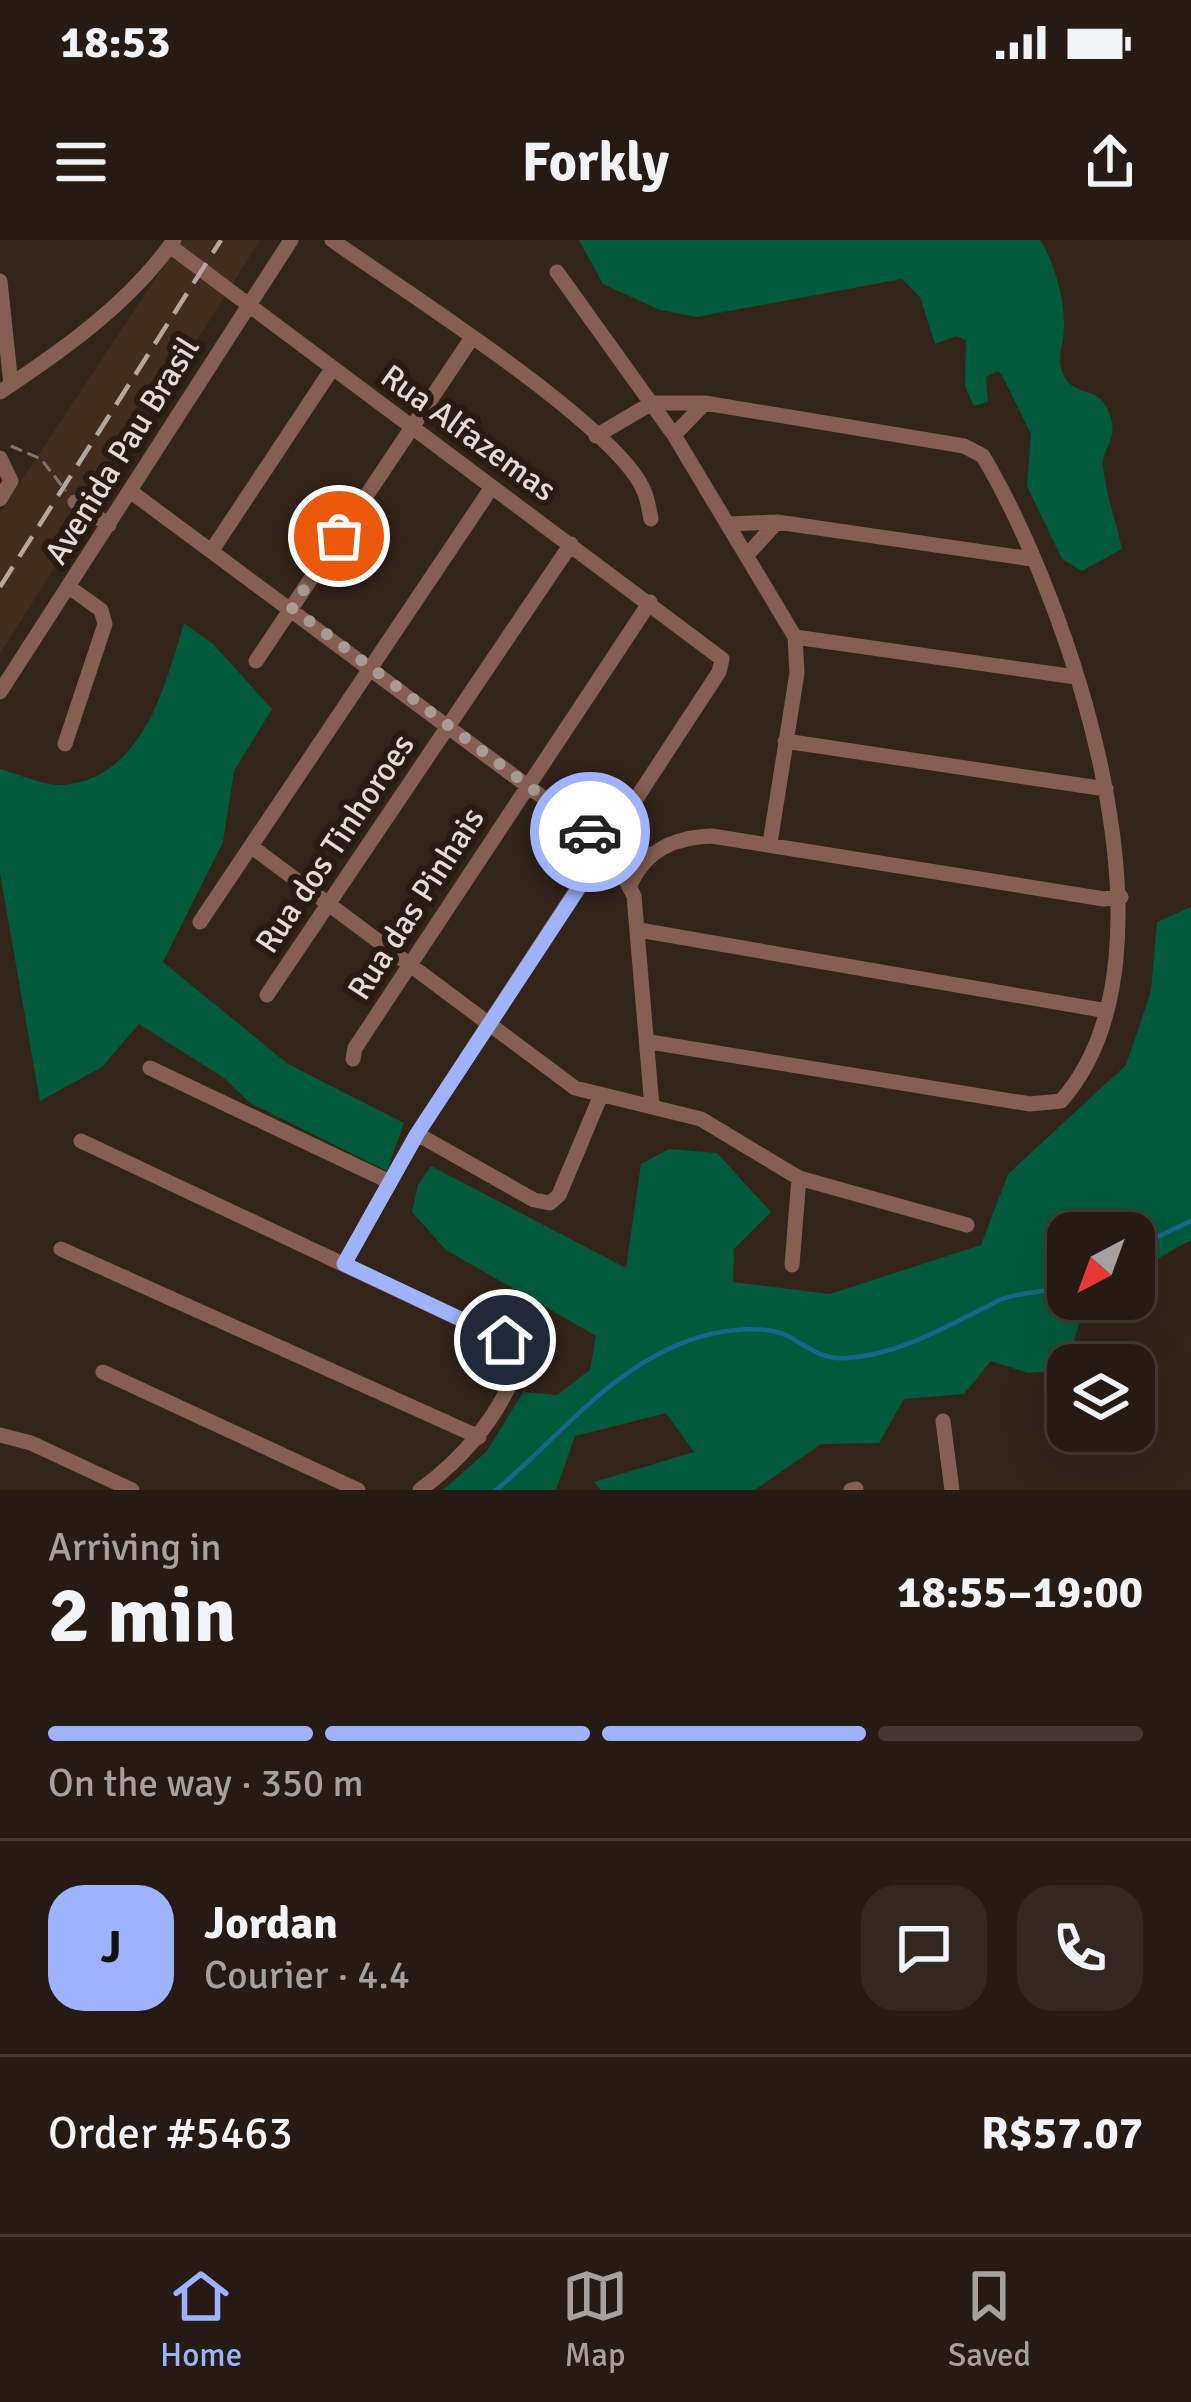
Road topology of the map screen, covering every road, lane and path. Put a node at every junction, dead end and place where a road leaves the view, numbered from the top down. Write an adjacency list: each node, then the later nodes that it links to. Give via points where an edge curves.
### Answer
1 (291, 240): 6 (street, Avenida Pau Brasil)
2 (332, 240): 7 (street)
3 (172, 243): 6 (street, Rua Alfazemas); 9 (street, via 117,303)
4 (557, 272): 10 (street)
5 (0, 281): 9 (street)
6 (247, 307): 8 (street, Rua Alfazemas); 18 (street, Avenida Pau Brasil)
7 (471, 339): 12 (street); 14 (street)
8 (332, 369): 12 (street, Rua Alfazemas); 26 (street)
9 (6, 388)
10 (652, 403): 11 (street); 13 (street); 14 (street)
11 (705, 403): 13 (street); 28 (street, via 974,450)
12 (411, 428): 17 (street, Rua Alfazemas); 31 (street)
13 (674, 435): 23 (street)
14 (596, 436): 21 (street, via 644,489)
15 (0, 444): 20 (path, via 41,459)
16 (0, 458): 19 (street, via 11,481)
17 (492, 487): 25 (street, Rua Alfazemas); 34 (street)
18 (130, 491): 24 (street, Avenida Pau Brasil); 26 (street)
19 (0, 499)
20 (75, 502): 24 (street)
21 (651, 519)
22 (777, 522): 23 (street); 27 (street); 28 (street)
23 (727, 524): 27 (street)
24 (109, 525): 29 (street, Avenida Pau Brasil)
25 (572, 544): 30 (street, Rua Alfazemas); 37 (street, Rua dos Tinhoroes)
26 (212, 550): 31 (street)
27 (747, 556): 32 (street)
28 (1032, 559): 35 (street)
29 (69, 587): 36 (street, Avenida Pau Brasil); 39 (street, via 101,610 105,624)
30 (650, 602): 40 (street, Rua das Pinhais); 42 (street, Rua Alfazemas, via 722,659)
31 (292, 608): 33 (street); 34 (street)
32 (795, 637): 35 (street); 38 (street)
33 (256, 662)
34 (371, 667): 37 (street); 45 (street)
35 (1076, 677): 41 (street)
36 (0, 692)
37 (449, 726): 40 (street); 49 (street, Rua dos Tinhoroes)
38 (785, 741): 41 (street); 43 (street)
39 (65, 744)
40 (528, 785): 44 (street); 52 (street, Rua das Pinhais)
41 (1106, 789): 48 (street)
42 (622, 820): 44 (street); 46 (street, via 629,844)
43 (770, 843): 46 (street, via 690,837); 48 (street)
44 (607, 845): 47 (street); 55 (street)
45 (253, 847): 49 (street); 50 (street)
46 (649, 854): 47 (street)
47 (631, 883): 51 (street)
48 (1121, 897): 54 (street)
49 (328, 904): 52 (street); 53 (street, Rua dos Tinhoroes)
50 (200, 922)
51 (639, 930): 54 (street); 56 (street)
52 (409, 965): 55 (street); 57 (street, Rua das Pinhais)
53 (267, 995)
54 (1107, 1011): 56 (street, via 1084,1074 1047,1105)
55 (488, 1024): 59 (street, via 566,1082); 61 (street)
56 (650, 1042): 60 (street)
57 (353, 1059)
58 (150, 1068): 64 (street)
59 (601, 1095): 60 (street); 61 (street, via 550,1203)
60 (652, 1107): 63 (street, via 701,1119)
61 (417, 1134): 64 (street)
62 (81, 1141): 67 (street)
63 (799, 1178): 65 (street); 68 (street)
64 (390, 1182): 67 (street)
65 (968, 1226)
66 (61, 1249): 72 (street)
67 (344, 1264): 72 (street, via 515,1345 517,1370)
68 (791, 1265)
69 (103, 1372): 74 (street)
70 (943, 1421): 76 (street)
71 (0, 1435): 73 (street)
72 (479, 1437): 75 (street)
73 (132, 1490)
74 (358, 1490)
75 (420, 1490)
76 (952, 1490)

